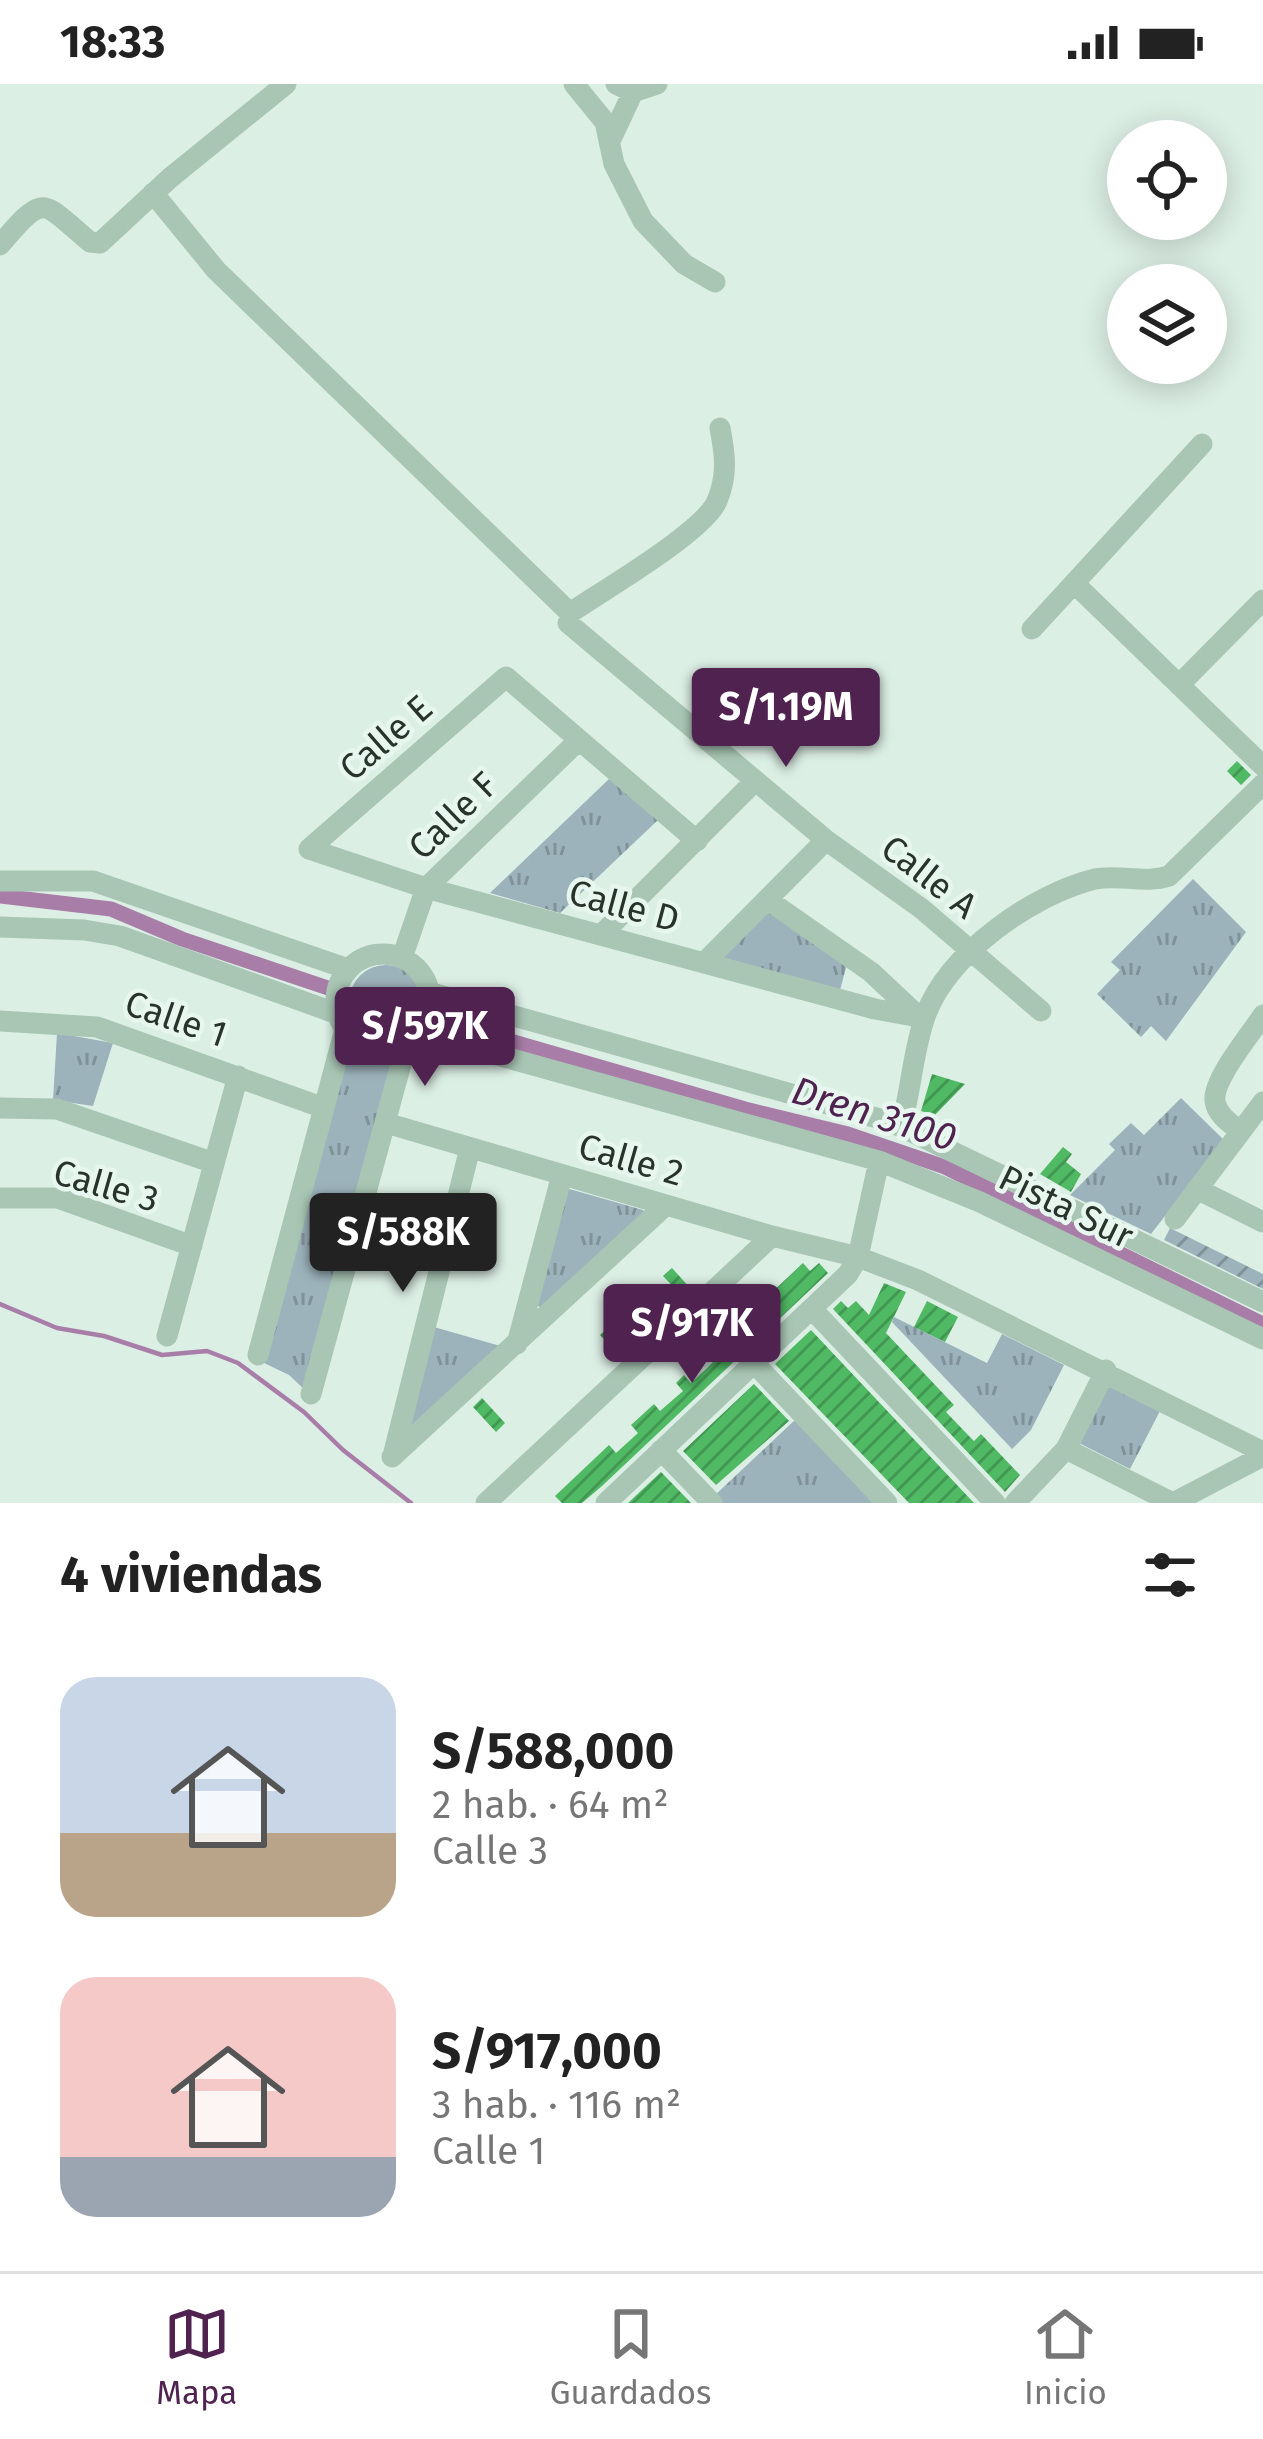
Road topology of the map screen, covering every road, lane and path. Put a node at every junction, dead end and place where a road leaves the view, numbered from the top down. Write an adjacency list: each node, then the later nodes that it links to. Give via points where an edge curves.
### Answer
1 (286, 84): 6 (street)
2 (574, 84): 5 (street)
3 (657, 84): 4 (street)
4 (625, 88): 5 (street)
5 (611, 139): 8 (street, via 614,164 643,221 684,264)
6 (153, 193): 7 (street, via 100,243 41,206); 9 (street, via 216,270 570,613 716,504 727,463)
7 (0, 245)
8 (715, 282)
9 (720, 428)
10 (1202, 444): 11 (street)
11 (1075, 584): 14 (street); 15 (street)
12 (1263, 600): 15 (street)
13 (568, 623): 17 (street, Calle A)
14 (1032, 629)
15 (1179, 685): 18 (street)
16 (580, 740): 20 (street); 21 (street, Calle E, via 506,677); 23 (street, Calle F)
17 (755, 781): 19 (street, Calle A); 20 (street)
18 (1262, 783): 27 (street, via 1169,876 1076,885 1009,918)
19 (826, 840): 24 (street); 27 (street, Calle A)
20 (697, 841): 26 (street)
21 (309, 849): 23 (street, Calle D)
22 (0, 881): 30 (street, via 93,881)
23 (426, 888): 26 (street, Calle D); 28 (street, Calle F)
24 (768, 900): 29 (street); 31 (street)
25 (0, 927): 38 (street, via 120,936)
26 (603, 933): 29 (street, Calle D)
27 (971, 953): 34 (street, Calle A); 36 (street)
28 (402, 958): 30 (street, via 374,955); 32 (street)
29 (704, 963): 33 (street, Calle D)
30 (348, 969): 38 (street, via 336,998)
31 (889, 987): 33 (street); 36 (street)
32 (429, 992): 39 (street); 40 (street)
33 (875, 1009): 36 (street, Calle D)
34 (1041, 1011)
35 (1263, 1015): 48 (street, via 1214,1099)
36 (922, 1017): 46 (street, via 904,1114)
37 (0, 1021): 41 (street, Calle 1, via 97,1028)
38 (341, 1022): 39 (street, via 367,1046); 45 (street)
39 (413, 1038): 42 (street, Pista Sur); 47 (street)
40 (674, 1066): 42 (street); 46 (street)
41 (238, 1076): 45 (street, Calle 1); 51 (street)
42 (665, 1098): 50 (street, Pista Sur)
43 (1263, 1102): 48 (street)
44 (0, 1108): 51 (street, via 57,1108)
45 (324, 1108): 66 (street)
46 (891, 1122): 61 (street)
47 (386, 1123): 49 (street, Calle 2); 69 (street)
48 (1240, 1131): 53 (street)
49 (470, 1148): 52 (street, Calle 2); 65 (street, via 392,1457)
50 (879, 1161): 60 (street); 64 (street, Pista Sur)
51 (214, 1163): 59 (street)
52 (562, 1175): 55 (street, Calle 2); 65 (street)
53 (1197, 1189): 56 (street); 57 (street)
54 (0, 1198): 59 (street, Calle 3, via 58,1198)
55 (666, 1205): 58 (street, Calle 2); 65 (street)
56 (1175, 1219)
57 (1263, 1222)
58 (772, 1236): 60 (street, Calle 2); 73 (street)
59 (192, 1246): 63 (street)
60 (858, 1257): 62 (street); 68 (street, Calle 2)
61 (1263, 1302)
62 (812, 1310): 67 (street); 77 (street)
63 (167, 1336)
64 (1263, 1339)
65 (516, 1345)
66 (258, 1355)
67 (753, 1362): 71 (street); 76 (street)
68 (1106, 1370): 70 (street); 72 (street, Calle 2)
69 (311, 1394)
70 (1066, 1449): 78 (street); 79 (street)
71 (661, 1450): 74 (street); 75 (street)
72 (1263, 1454): 79 (street)
73 (486, 1503)
74 (606, 1503)
75 (712, 1503)
76 (887, 1503)
77 (995, 1503)
78 (1016, 1503)
79 (1173, 1503)

